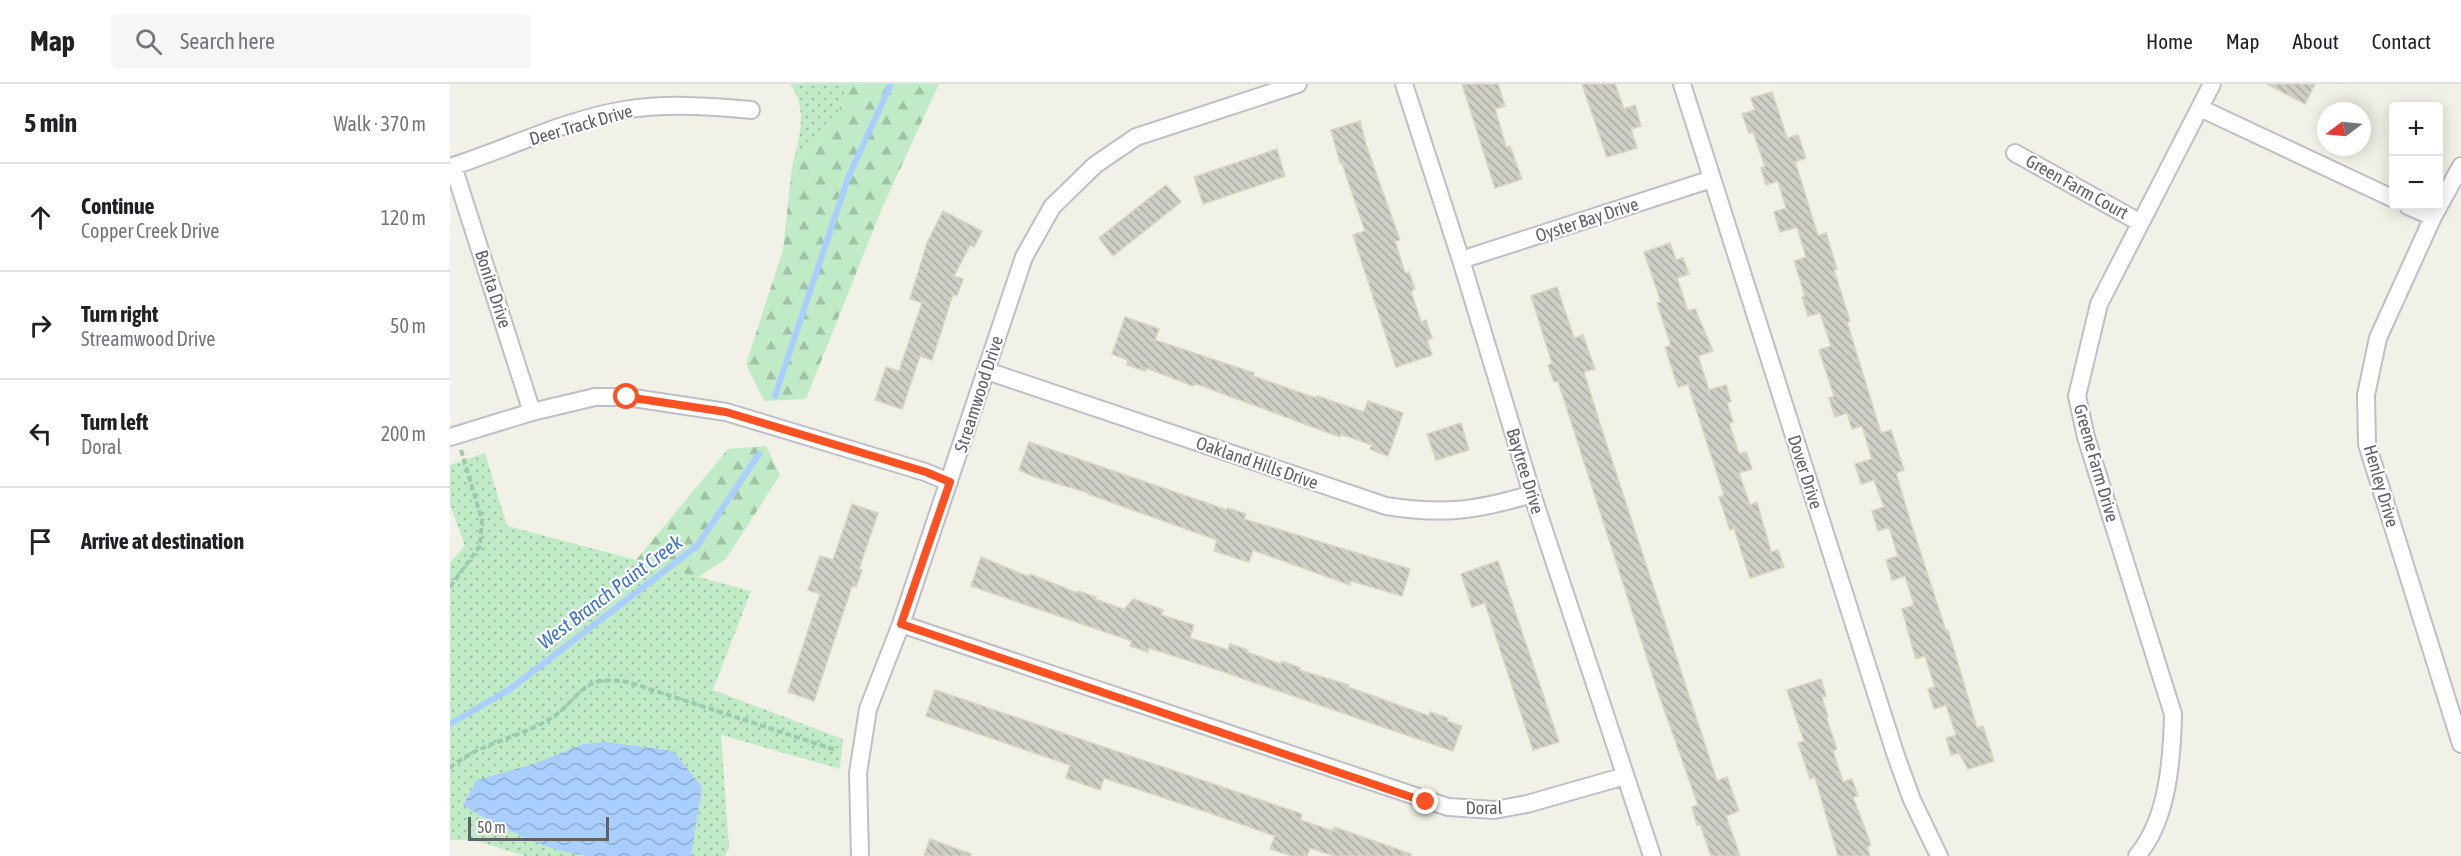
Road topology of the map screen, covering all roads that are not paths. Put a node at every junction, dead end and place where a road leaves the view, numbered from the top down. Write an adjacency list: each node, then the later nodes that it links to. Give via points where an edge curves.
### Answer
1 (1298, 84): 16 (street, Streamwood Drive, via 1136,137 1095,165 1052,207 1024,257)
2 (1404, 84): 15 (street, Baytree Drive)
3 (1682, 84): 10 (street, Dover Drive)
4 (2212, 84): 5 (street, Greene Farm Drive)
5 (2200, 108): 11 (street); 14 (street, Greene Farm Drive)
6 (751, 110): 9 (street, Deer Track Drive, via 685,105 621,110 576,122)
7 (2015, 153): 14 (street, Green Farm Court)
8 (2461, 166): 13 (street, Henley Drive)
9 (452, 167): 17 (street, Bonita Drive)
10 (1712, 179): 15 (street, Oyster Bay Drive); 26 (street, Dover Drive, via 1895,753)
11 (2389, 197)
12 (2417, 210): 13 (street)
13 (2433, 217): 22 (street, Henley Drive, via 2378,338 2366,395 2367,444)
14 (2139, 222): 27 (street, Greene Farm Drive, via 2099,304 2077,396 2086,437 2173,714 2172,752 2163,806)
15 (1461, 260): 20 (street, Baytree Drive)
16 (987, 371): 19 (street, Streamwood Drive); 20 (street, Oakland Hills Drive, via 1386,506 1426,512 1462,511)
17 (532, 412): 18 (street); 19 (street, via 595,397 668,401 756,421)
18 (453, 436)
19 (950, 482): 21 (street, Streamwood Drive)
20 (1532, 494): 23 (street, Baytree Drive)
21 (901, 624): 23 (street, Doral, via 1448,807 1494,810); 24 (street, Streamwood Drive, via 868,709 858,773)
22 (2461, 744)
23 (1625, 776): 25 (street, Baytree Drive)
24 (860, 856)
25 (1652, 856)
26 (1939, 856)
27 (2137, 856)

